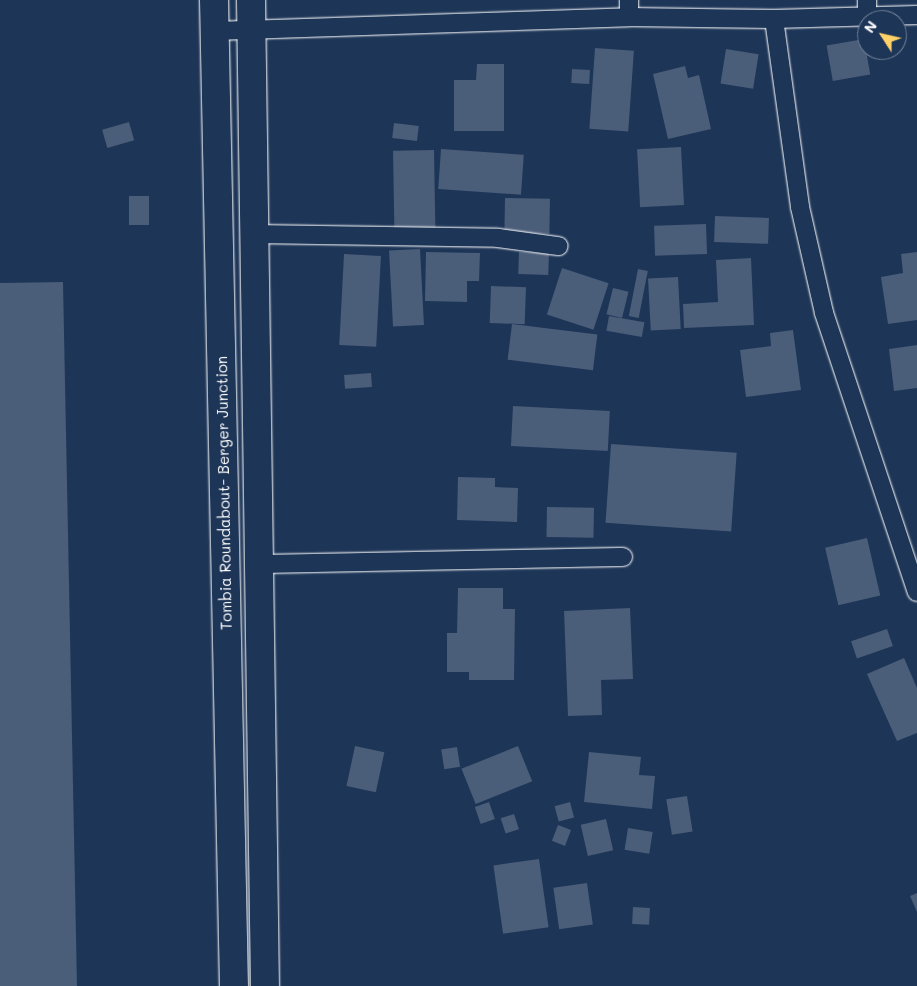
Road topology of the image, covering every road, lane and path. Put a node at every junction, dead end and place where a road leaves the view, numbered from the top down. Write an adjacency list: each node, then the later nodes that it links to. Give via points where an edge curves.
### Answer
1 (214, 0): 7 (main road, Tombia Roundabout- Berger Junction)
2 (251, 0): 8 (main road)
3 (629, 8): 6 (street); 8 (street)
4 (867, 8): 5 (street); 6 (street)
5 (917, 15)
6 (774, 19): 13 (street, via 800,207 824,312)
7 (214, 31): 8 (street); 14 (main road, Tombia Roundabout- Berger Junction)
8 (252, 32): 9 (main road)
9 (254, 234): 10 (street, via 498,238); 12 (main road)
10 (558, 246)
11 (624, 557): 12 (street)
12 (259, 564): 15 (main road)
13 (917, 592)
14 (234, 986)
15 (265, 986)

